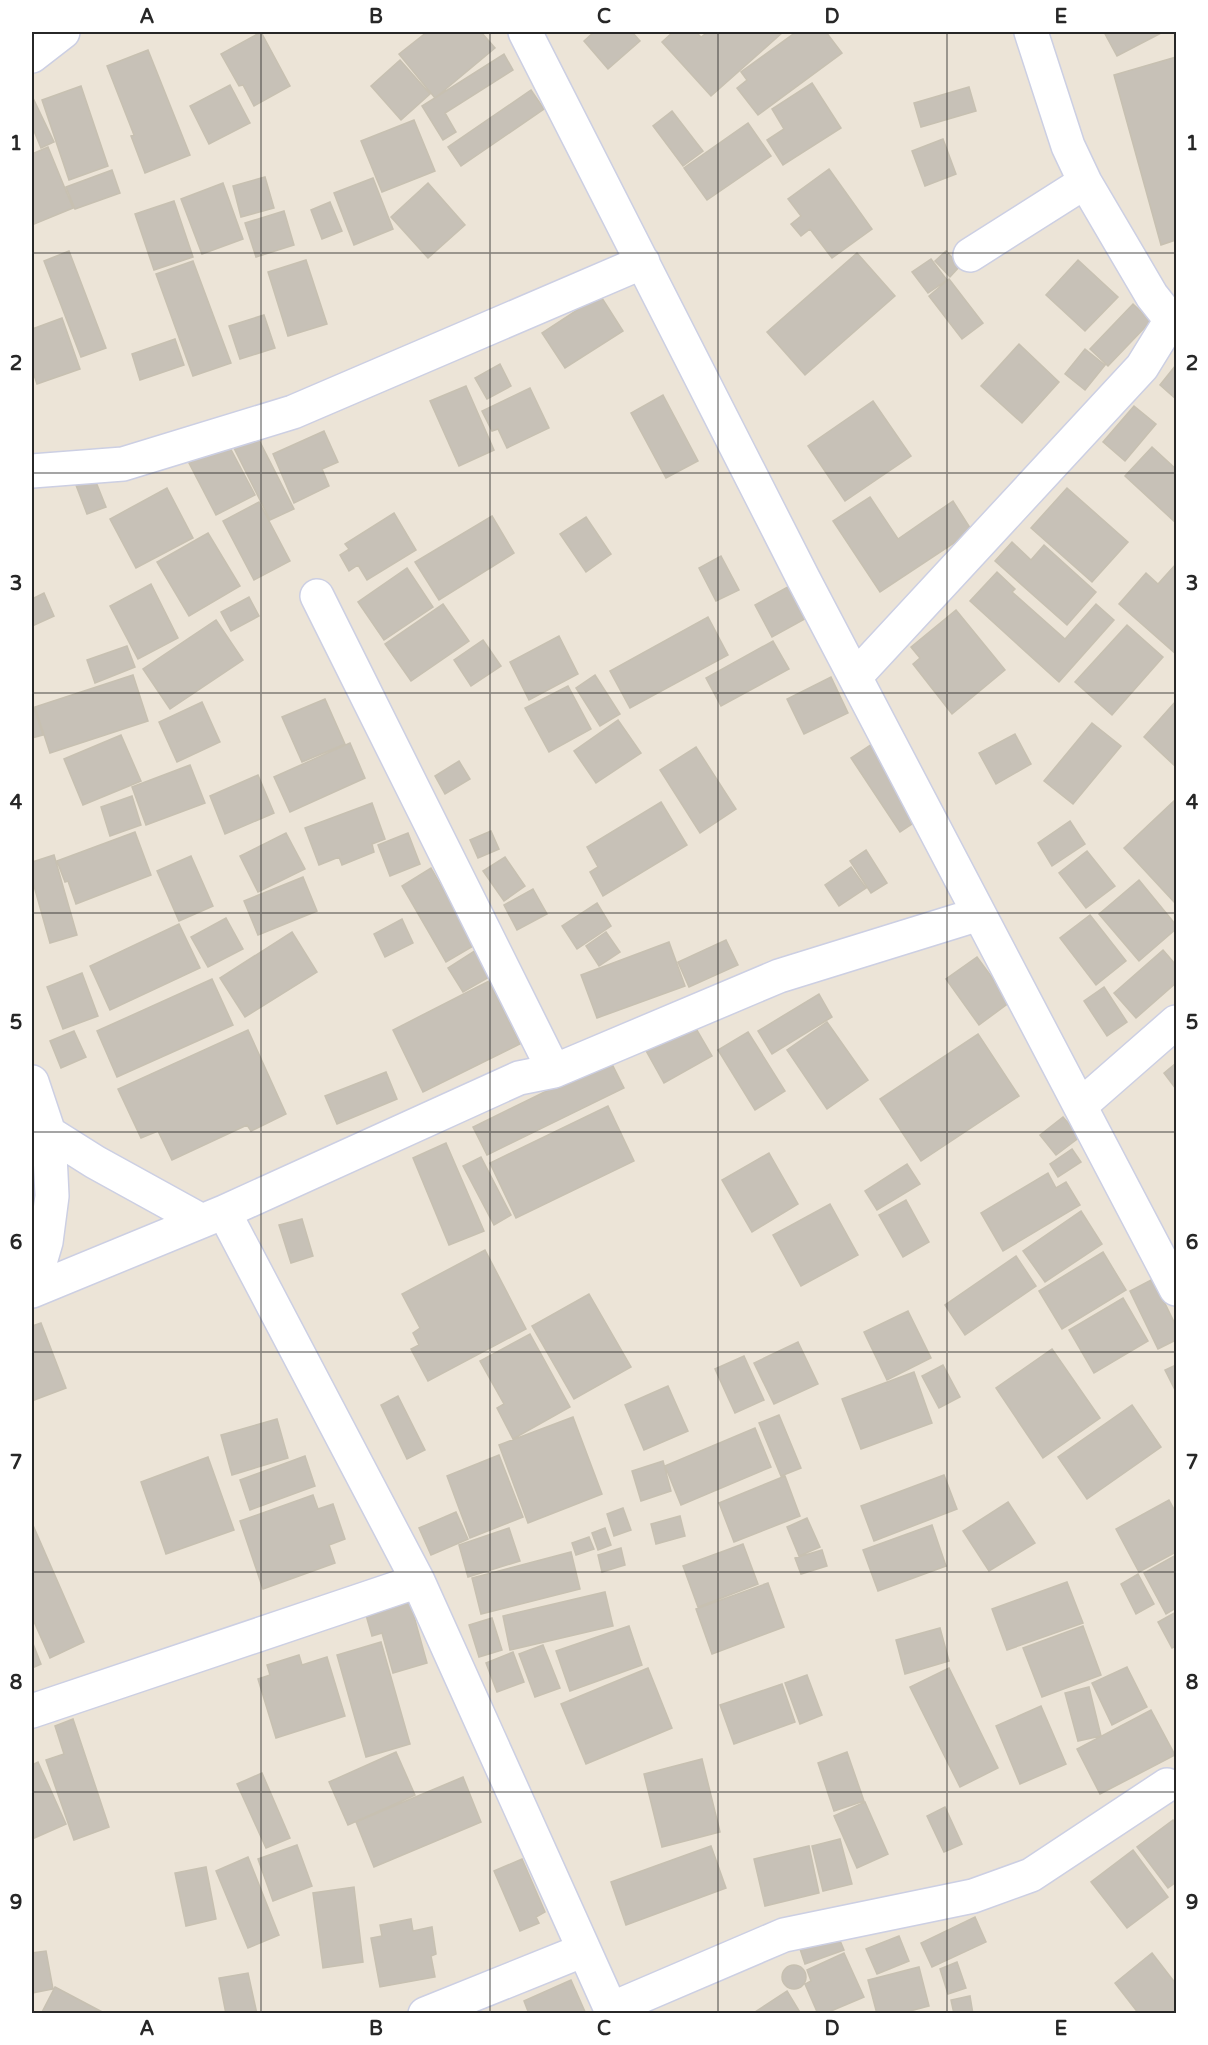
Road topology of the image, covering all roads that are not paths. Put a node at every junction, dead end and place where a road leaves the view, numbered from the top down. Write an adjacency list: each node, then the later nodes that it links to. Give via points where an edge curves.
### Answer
1 (63, 32): 4 (street)
2 (525, 32): 7 (street)
3 (1031, 32): 5 (street, via 1068,146)
4 (32, 56)
5 (1085, 182): 6 (street); 8 (street, via 1152,296)
6 (970, 255)
7 (643, 262): 9 (street, via 292,412 123,464); 11 (street)
8 (1174, 319): 11 (street, via 1142,367)
9 (32, 471)
10 (317, 596): 14 (street)
11 (855, 677): 12 (street)
12 (979, 914): 14 (street, via 779,976); 16 (street)
13 (1176, 1022): 16 (street)
14 (554, 1071): 18 (street, via 519,1078)
15 (32, 1082): 17 (street)
16 (1080, 1106): 19 (street)
17 (49, 1133): 18 (street, via 95,1162); 20 (street, via 52,1196 46,1242)
18 (213, 1217): 20 (street); 21 (street)
19 (1176, 1289)
20 (32, 1290)
21 (418, 1581): 22 (street); 24 (street)
22 (32, 1711)
23 (1167, 1785): 25 (street, via 1031,1875 973,1896 784,1935)
24 (584, 1950): 25 (street); 26 (street)
25 (612, 2011)
26 (425, 2013)

